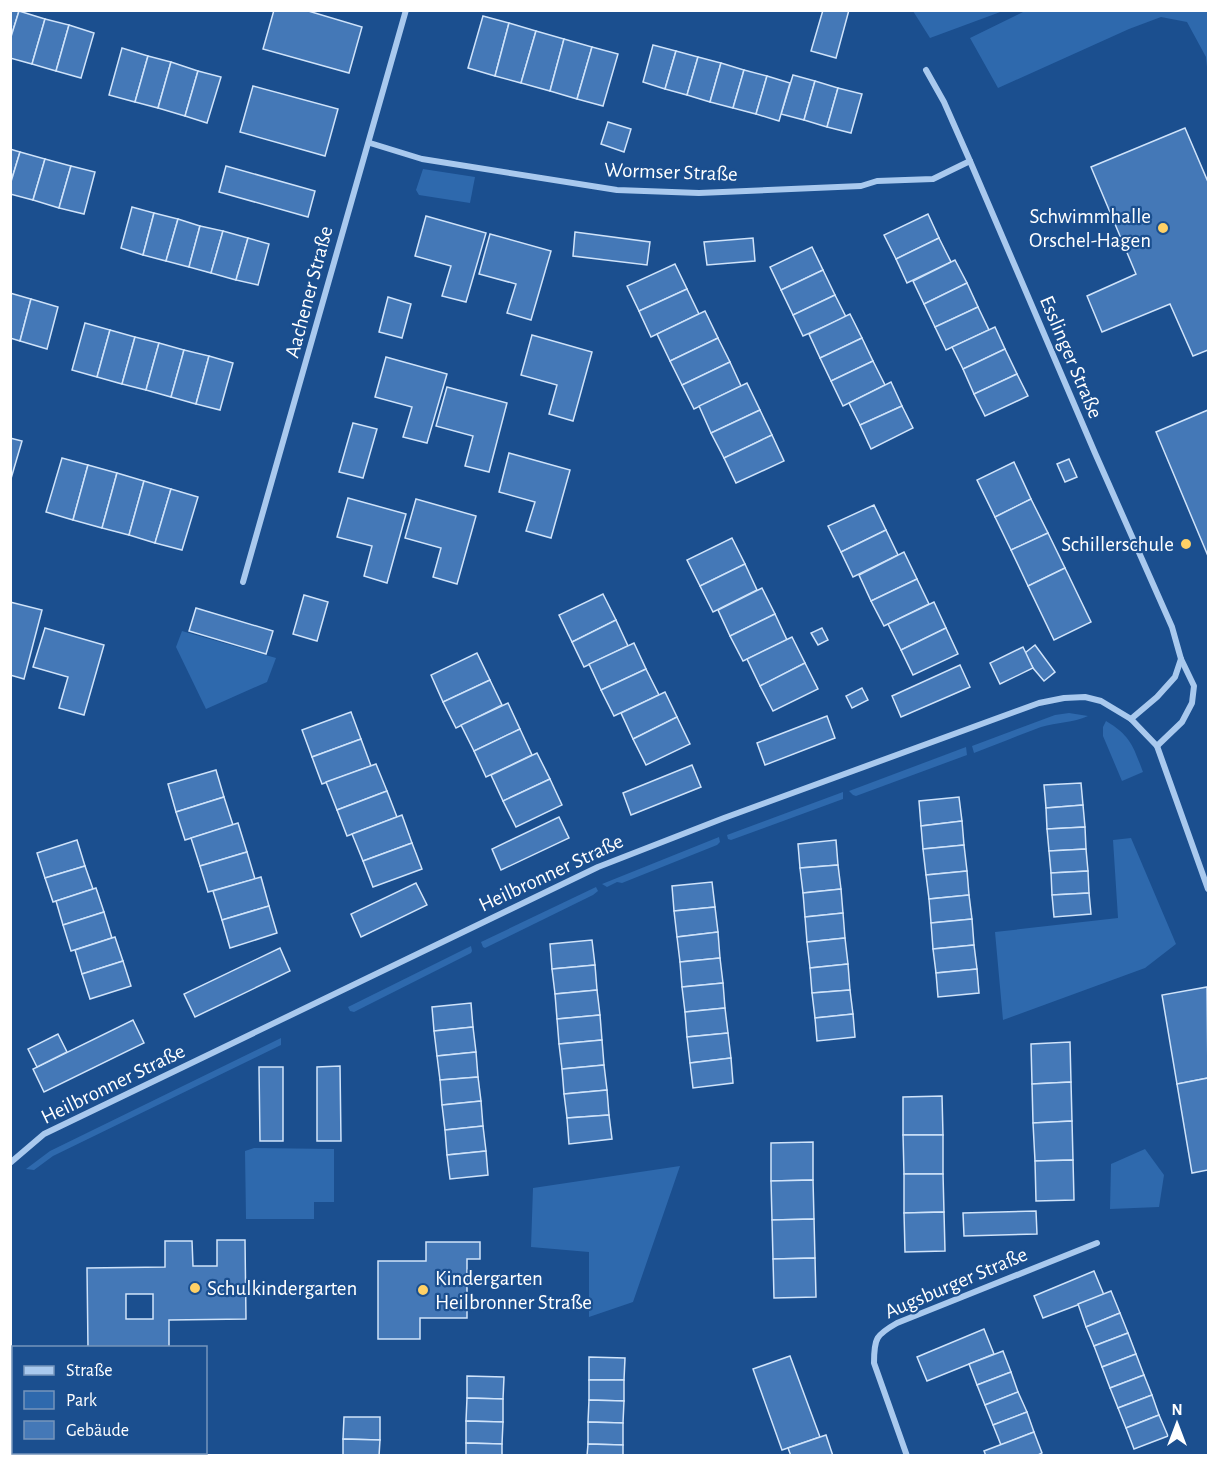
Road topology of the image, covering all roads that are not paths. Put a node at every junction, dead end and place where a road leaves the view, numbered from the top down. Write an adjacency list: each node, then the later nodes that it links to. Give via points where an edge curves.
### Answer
1 (406, 10): 3 (street, Aachener Straße)
2 (926, 70): 4 (street, Esslinger Straße)
3 (370, 143): 4 (street, Wormser Straße, via 422,159 642,192 861,186 877,181 933,179); 5 (street, Aachener Straße)
4 (970, 161): 6 (street, Esslinger Straße, via 1172,627)
5 (243, 582)
6 (1180, 659): 7 (street, via 1175,677); 8 (street, Esslinger Straße, via 1194,686 1192,703 1182,722)
7 (1131, 719): 8 (street); 10 (street, Heilbronner Straße, via 1101,701 1085,697 1039,703 637,851 44,1134)
8 (1157, 746): 9 (street)
9 (1209, 889)
10 (10, 1163)
11 (1098, 1243): 12 (street, Augsburger Straße, via 880,1333 874,1363)
12 (907, 1455)

